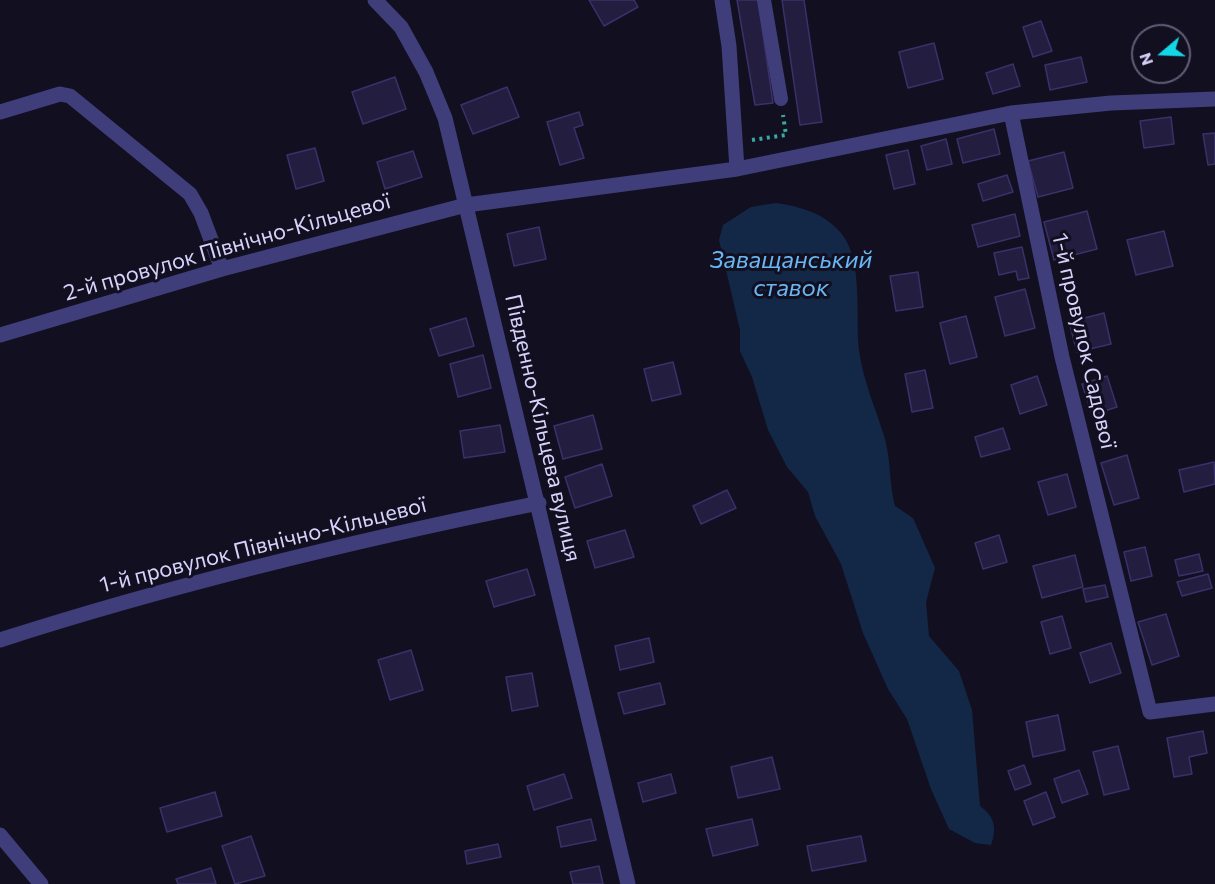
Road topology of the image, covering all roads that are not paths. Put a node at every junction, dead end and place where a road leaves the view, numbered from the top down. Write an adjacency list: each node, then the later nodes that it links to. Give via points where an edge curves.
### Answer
1 (375, 0): 9 (street, Південно-Кільцева вулиця, via 401,27 426,72 445,118)
2 (722, 0): 8 (street, via 729,46)
3 (764, 0): 4 (lane)
4 (781, 99)
5 (1215, 99): 7 (street, via 1111,103)
6 (0, 112): 10 (street, via 60,94 70,96 190,194)
7 (1011, 113): 8 (street, 2-й провулок Північно-Кільцевої); 14 (street, 1-й провулок Садової, via 1062,357 1150,712)
8 (736, 169): 9 (street, 2-й провулок Північно-Кільцевої)
9 (466, 205): 10 (street, 2-й провулок Північно-Кільцевої); 12 (street, Південно-Кільцева вулиця)
10 (222, 269): 11 (street, 2-й провулок Північно-Кільцевої)
11 (0, 335)
12 (539, 503): 13 (street, 1-й провулок Північно-Кільцевої, via 388,533 237,571); 17 (street, Південно-Кільцева вулиця)
13 (0, 640)
14 (1215, 704)
15 (0, 835): 16 (street)
16 (41, 884)
17 (628, 884)

